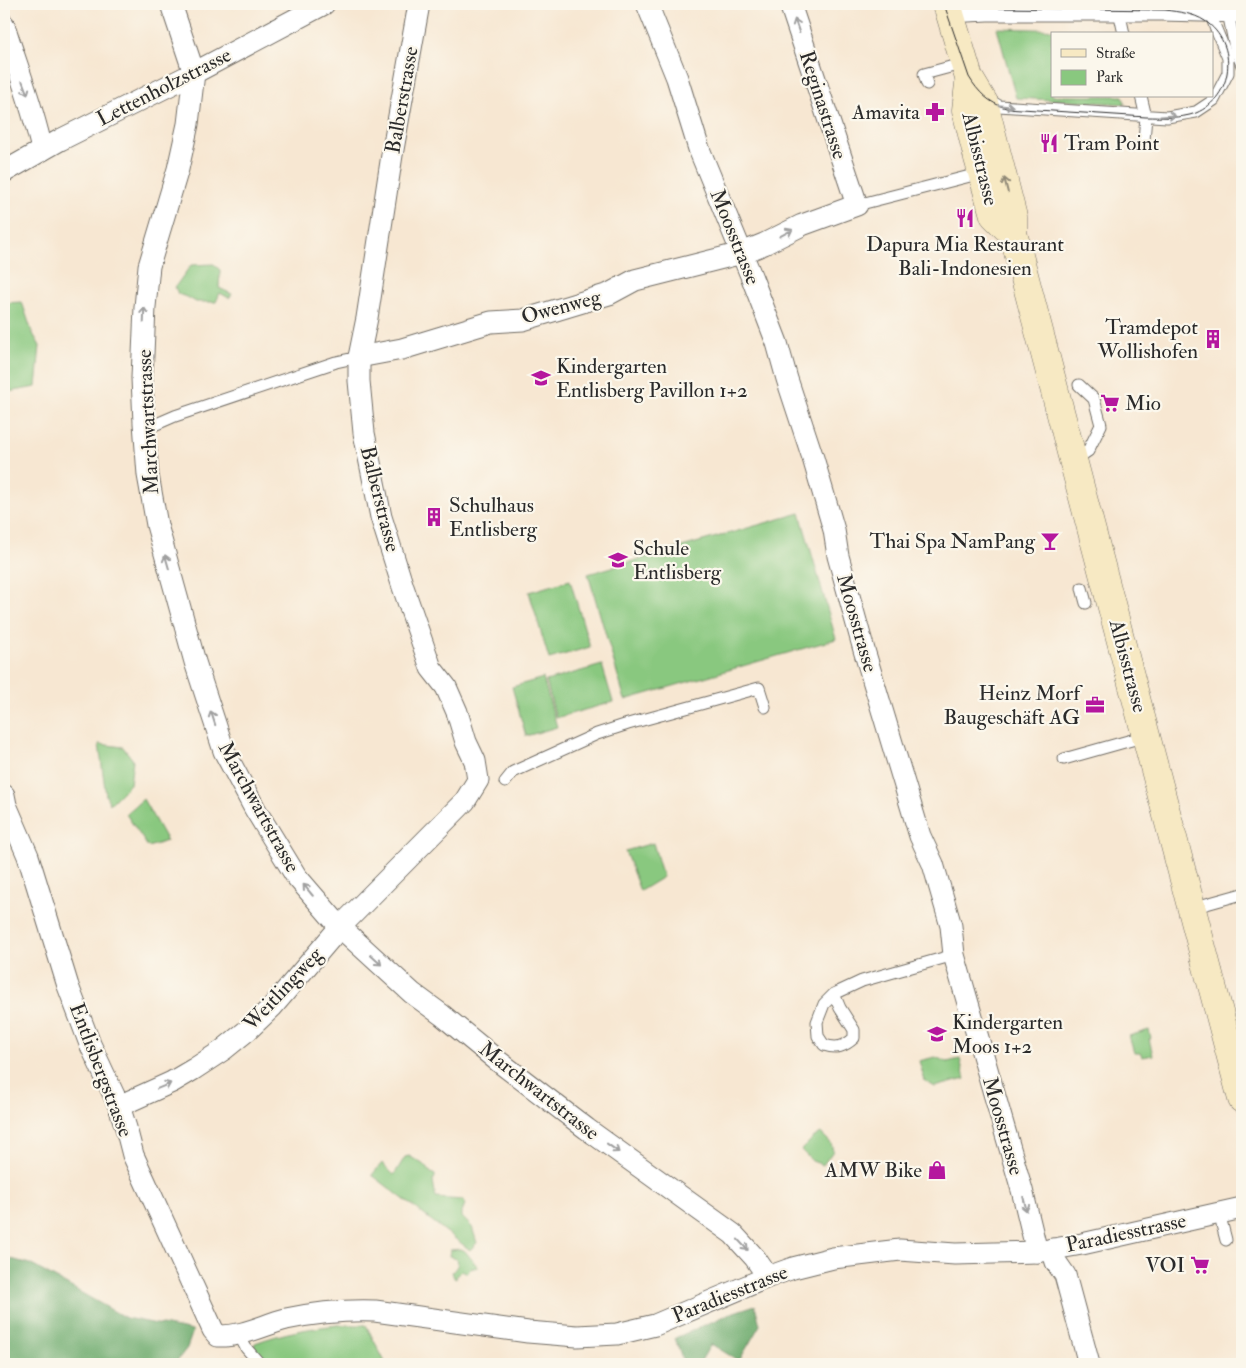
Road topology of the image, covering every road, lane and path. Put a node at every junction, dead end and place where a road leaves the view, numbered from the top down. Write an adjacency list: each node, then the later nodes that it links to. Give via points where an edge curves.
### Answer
1 (171, 4): 14 (street)
2 (324, 4): 14 (street, Lettenholzstrasse)
3 (419, 4): 24 (street, Balberstrasse)
4 (647, 4): 23 (street, Moosstrasse, via 677,78 699,149)
5 (790, 4): 22 (street, Reginastrasse, one-way to 5)
6 (1160, 7): 8 (street); 9 (street)
7 (948, 8): 8 (street); 13 (main road, Albisstrasse)
8 (1119, 10): 11 (lane)
9 (1227, 12): 12 (lane); 17 (lane, one-way to 9, via 1167,117 1196,112 1214,100 1228,73 1228,58 1215,27)
10 (4, 25): 19 (street, one-way to 19)
11 (1124, 32)
12 (1242, 66)
13 (967, 70): 15 (lane, via 924,74); 17 (lane, one-way to 17, via 981,94 999,106); 27 (main road, Albisstrasse, via 984,102 1013,217 1013,233)
14 (194, 72): 19 (street, Lettenholzstrasse); 26 (street, Marchwartstrasse, one-way to 14, via 142,378 149,266 178,169 188,124)
15 (927, 84)
16 (1142, 98): 17 (lane)
17 (1146, 116): 18 (lane)
18 (1144, 140)
19 (42, 150): 20 (street, Lettenholzstrasse)
20 (4, 172)
21 (974, 175): 22 (lane, Owenweg)
22 (857, 205): 23 (street, Owenweg, one-way to 22, via 802,225)
23 (742, 253): 24 (street, Owenweg, via 635,280 609,294 523,320 491,322); 38 (street, Moosstrasse, via 777,342 813,458 864,650 920,836 933,864 951,926)
24 (359, 357): 26 (lane, Owenweg, via 175,416); 37 (street, Balberstrasse, via 358,381 364,433 379,510 430,668 446,687 457,712 475,761 478,780 465,801)
25 (1079, 385): 27 (lane, via 1094,399 1101,425 1088,451)
26 (145, 429): 37 (street, Marchwartstrasse, one-way to 26, via 296,876 224,751 195,662 157,525 148,475)
27 (1072, 458): 31 (main road, Albisstrasse)
28 (1082, 588): 29 (lane)
29 (1086, 603)
30 (765, 707): 33 (lane, via 759,688 638,721 563,749 513,772)
31 (1147, 736): 32 (lane); 36 (main road, Albisstrasse)
32 (1064, 759)
33 (505, 782)
34 (4, 795): 41 (street, Entlisbergstrasse, via 26,850 68,986)
35 (1242, 894): 36 (lane)
36 (1192, 908): 40 (main road, Albisstrasse)
37 (340, 927): 41 (street, Weitlingweg, one-way to 37, via 179,1078 249,1029 272,1007); 46 (street, Marchwartstrasse, one-way to 46, via 412,993 587,1129 733,1234)
38 (954, 955): 39 (lane, via 862,981); 45 (street, Moosstrasse, one-way to 45, via 1022,1190)
39 (834, 994): 39 (lane, via 824,1004 817,1022 818,1036 824,1045 833,1048 846,1045 854,1038 854,1030)
40 (1242, 1099)
41 (119, 1106): 47 (street, Entlisbergstrasse, via 133,1155 213,1330)
42 (1242, 1208): 43 (street, Paradiesstrasse)
43 (1219, 1213): 44 (lane); 45 (street, Paradiesstrasse)
44 (1226, 1240)
45 (1045, 1251): 46 (street, Paradiesstrasse, via 955,1254 900,1250 833,1258); 49 (street, Moosstrasse, via 1065,1275)
46 (768, 1277): 47 (street, Paradiesstrasse, via 655,1325 617,1334 578,1336 528,1332 361,1311 286,1319)
47 (229, 1336): 48 (lane)
48 (260, 1364)
49 (1088, 1364)

